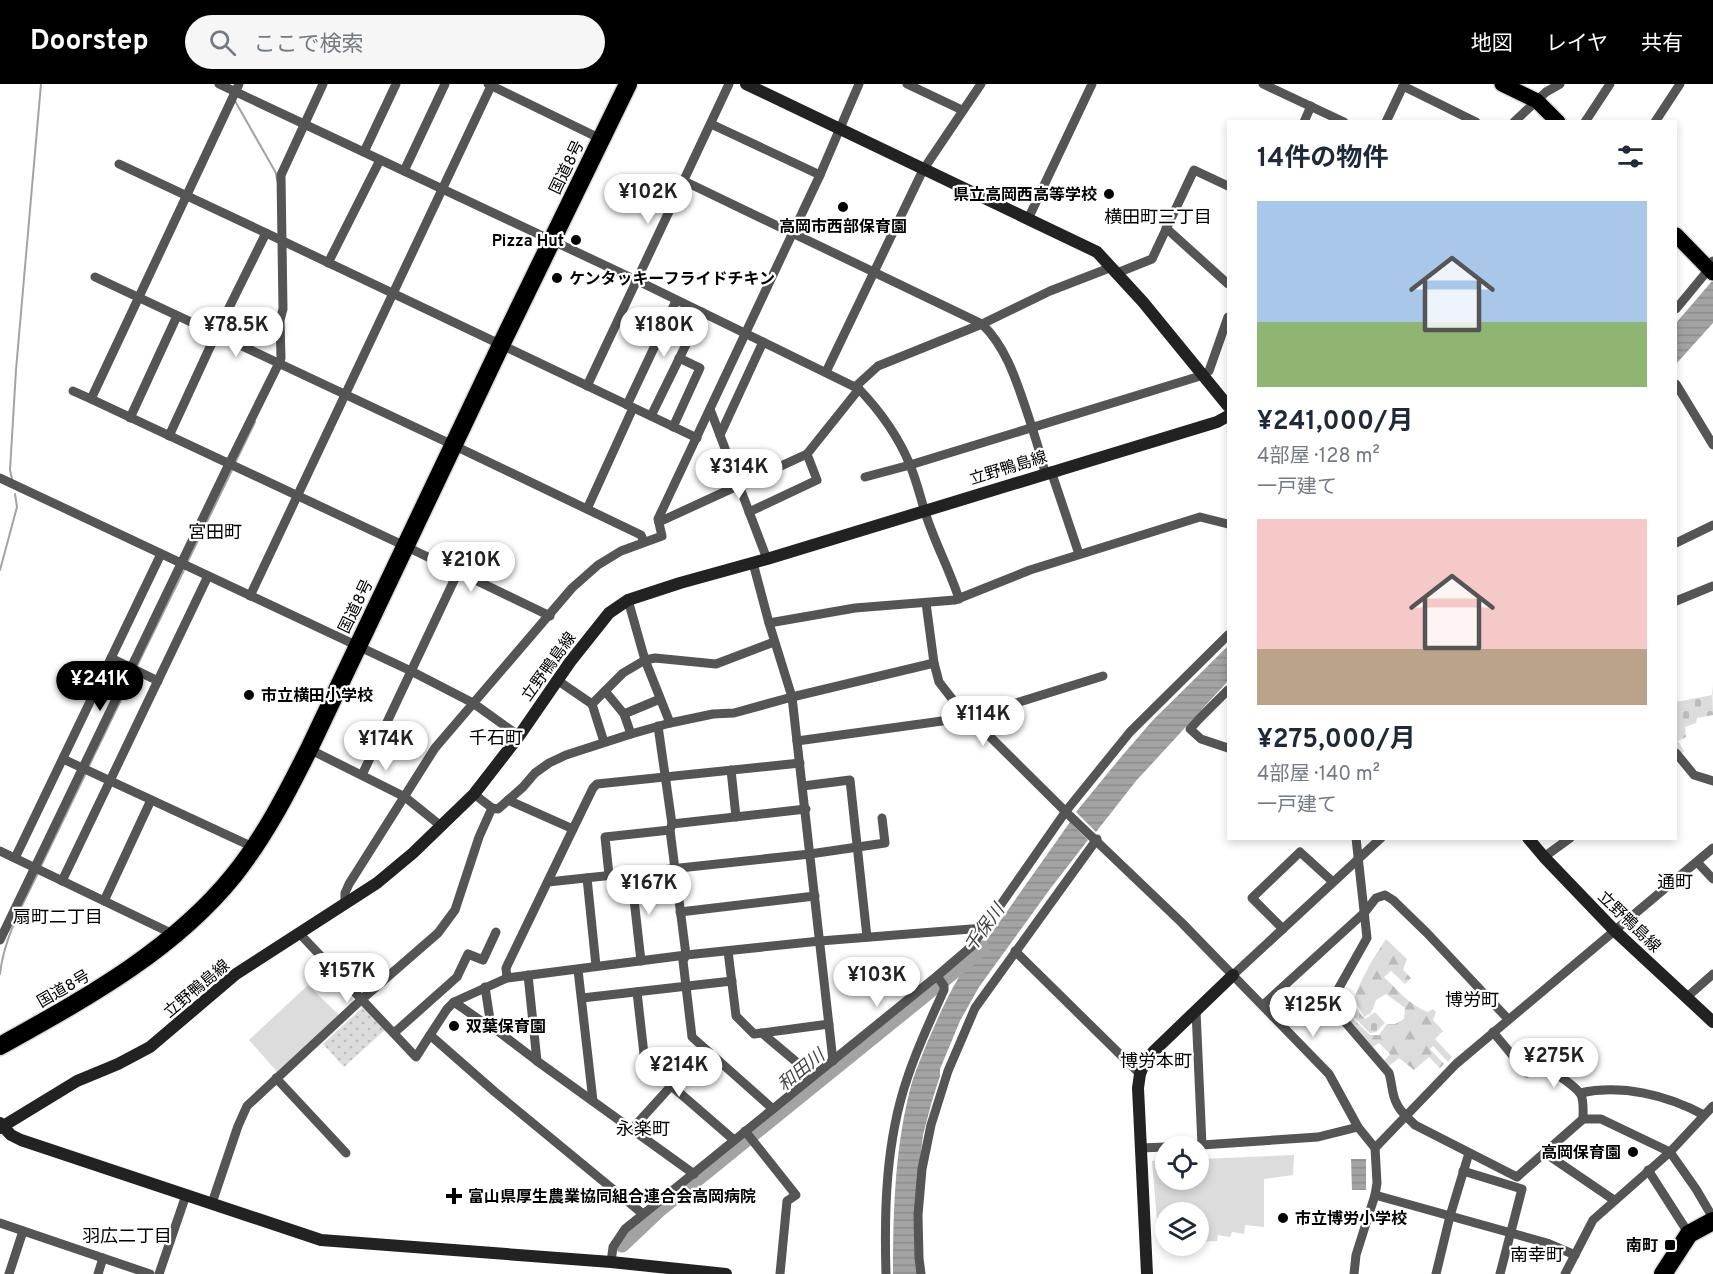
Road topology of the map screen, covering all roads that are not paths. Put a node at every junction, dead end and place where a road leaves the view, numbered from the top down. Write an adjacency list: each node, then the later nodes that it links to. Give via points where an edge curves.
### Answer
1 (219, 84): 19 (street)
2 (323, 84): 31 (street)
3 (396, 84): 35 (street)
4 (445, 84): 39 (street)
5 (628, 84): 34 (highway, 国道8号)
6 (729, 84): 32 (street)
7 (746, 84): 33 (main road)
8 (859, 84): 33 (street)
9 (907, 84): 22 (street)
10 (981, 84): 22 (street)
11 (1092, 84): 45 (street)
12 (1263, 84): 21 (street)
13 (1502, 84): 20 (main road)
14 (1560, 84): 20 (street)
15 (1611, 84): 29 (street)
16 (1680, 84): 30 (street)
17 (490, 85): 34 (street); 43 (street)
18 (1403, 85): 25 (street); 26 (street)
19 (237, 88): 31 (street); 44 (street)
20 (1537, 102): 27 (street); 28 (main road)
21 (1311, 106): 23 (street); 24 (street)
22 (962, 110): 38 (street)
23 (1305, 120)
24 (1339, 120)
25 (1387, 120)
26 (1472, 120)
27 (1516, 120)
28 (1556, 120)
29 (1586, 120)
30 (1656, 120)
31 (304, 124): 35 (street); 50 (street, via 281,175)
32 (711, 124): 40 (street); 41 (street)
33 (840, 130): 38 (main road); 40 (street)
34 (601, 139): 51 (highway, 国道8号)
35 (364, 152): 36 (street)
36 (380, 160): 39 (street); 52 (street)
37 (119, 165): 44 (street)
38 (923, 170): 45 (main road); 55 (street)
39 (404, 171): 43 (street)
40 (820, 175): 48 (street)
41 (684, 181): 48 (street); 57 (street)
42 (1227, 186): 46 (street, via 1194,170)
43 (442, 190): 51 (street); 59 (street)
44 (186, 195): 47 (street); 60 (street)
45 (1028, 219): 54 (main road, via 1097,252)
46 (1166, 228): 54 (street, via 1152,259); 58 (street)
47 (266, 232): 50 (street); 68 (street)
48 (793, 234): 55 (street); 67 (street)
49 (1677, 236): 53 (main road)
50 (281, 240): 52 (street); 72 (street, via 283,309)
51 (551, 241): 57 (street); 70 (highway, 国道8号)
52 (328, 263): 59 (street)
53 (1712, 267): 62 (street)
54 (1115, 270): 66 (street, via 1050,291); 74 (main road)
55 (873, 272): 66 (street); 73 (street)
56 (95, 278): 60 (street)
57 (636, 280): 61 (street); 75 (street)
58 (1227, 283)
59 (392, 294): 70 (street); 79 (street)
60 (138, 297): 64 (street); 80 (street)
61 (676, 301): 63 (street); 82 (street)
62 (1677, 308)
63 (702, 312): 67 (street); 71 (street)
64 (177, 316): 68 (street); 86 (street)
65 (1227, 320): 74 (street, via 1209,371)
66 (982, 324): 77 (street, via 878,366); 88 (street, via 1007,357)
67 (745, 333): 69 (street); 83 (street)
68 (216, 334): 72 (street); 90 (street)
69 (763, 342): 73 (street); 89 (street)
70 (501, 345): 75 (street); 93 (highway, 国道8号)
71 (679, 358): 84 (street); 87 (street, via 700,368)
72 (279, 363): 79 (street); 95 (street)
73 (825, 372): 77 (street)
74 (1203, 374): 81 (main road); 88 (street)
75 (587, 386): 82 (street)
76 (1677, 386): 92 (street)
77 (857, 388): 94 (street); 96 (street, via 876,407)
78 (73, 391): 80 (street)
79 (345, 394): 93 (street); 101 (street)
80 (91, 399): 86 (street)
81 (1227, 405)
82 (630, 406): 84 (street); 102 (street)
83 (710, 409): 89 (street); 91 (street)
84 (651, 416): 87 (street)
85 (1227, 417): 97 (main road, 立野鴨島線)
86 (130, 418): 90 (street)
87 (674, 427): 91 (street)
88 (1032, 427): 96 (street); 97 (street)
89 (720, 435): 100 (street)
90 (169, 436): 95 (street)
91 (697, 438): 105 (street)
92 (1713, 444)
93 (453, 445): 102 (street); 110 (highway, 国道8号)
94 (807, 454): 100 (street); 104 (street, via 817,480)
95 (229, 464): 101 (street); 115 (street)
96 (910, 465): 98 (street); 103 (street)
97 (1048, 472): 103 (main road, 立野鴨島線); 112 (street)
98 (865, 477)
99 (0, 478): 111 (street)
100 (740, 485): 104 (street); 105 (street)
101 (297, 497): 110 (street); 119 (street)
102 (587, 509): 108 (street, via 641,535)
103 (925, 509): 113 (main road, 立野鴨島線); 120 (street)
104 (749, 512): 113 (street)
105 (658, 522): 108 (street, via 662,536)
106 (1227, 524): 112 (street, via 1200,517)
107 (1713, 525): 109 (street)
108 (644, 542): 124 (street, via 598,565 572,588)
109 (1677, 543)
110 (405, 546): 116 (street); 128 (highway, 国道8号)
111 (161, 554): 115 (street); 129 (street)
112 (1079, 554): 120 (street)
113 (767, 559): 114 (main road, 立野鴨島線)
114 (753, 562): 121 (main road, 立野鴨島線); 125 (street)
115 (181, 563): 117 (street); 132 (street)
116 (458, 572): 124 (street); 133 (street)
117 (208, 576): 119 (street); 136 (street)
118 (1713, 586): 122 (street)
119 (250, 596): 128 (street)
120 (959, 598): 123 (street)
121 (628, 600): 130 (street); 135 (main road, 立野鴨島線, via 609,613)
122 (1677, 601)
123 (927, 603): 125 (street, via 855,608); 131 (street)
124 (550, 616): 141 (street)
125 (768, 623): 127 (street)
126 (1227, 636): 169 (street, via 1130,732)
127 (774, 642): 130 (street, via 716,664); 139 (street)
128 (357, 647): 133 (street); 152 (highway, 国道8号)
129 (111, 658): 132 (street); 153 (street)
130 (645, 660): 137 (street, via 623,673); 140 (street)
131 (934, 663): 139 (street); 144 (street, via 939,682)
132 (131, 668): 136 (street); 156 (street)
133 (411, 671): 141 (street); 158 (street)
134 (1103, 676): 144 (street)
135 (557, 680): 142 (street); 148 (main road, 立野鴨島線)
136 (158, 681): 161 (street)
137 (605, 691): 142 (street); 143 (street)
138 (1227, 691): 151 (street, via 1190,729 1201,739)
139 (792, 697): 145 (street, via 734,714); 149 (street)
140 (660, 699): 143 (street); 145 (street)
141 (473, 703): 148 (street); 164 (street, via 435,748)
142 (592, 704): 150 (street)
143 (624, 714): 147 (street)
144 (971, 717): 149 (street); 169 (street)
145 (670, 723): 146 (street)
146 (658, 726): 147 (street); 159 (street)
147 (631, 734): 150 (street)
148 (519, 736): 163 (main road, 立野鴨島線)
149 (797, 741): 155 (street)
150 (604, 742): 166 (street, via 549,763)
151 (1227, 748)
152 (309, 749): 158 (street); 181 (highway, 国道8号)
153 (63, 759): 156 (street); 186 (street)
154 (1677, 759): 160 (street, via 1694,775)
155 (800, 763): 157 (street); 162 (street)
156 (83, 768): 161 (street); 189 (street)
157 (731, 770): 159 (street); 170 (street)
158 (362, 775): 164 (street)
159 (666, 777): 173 (street); 174 (street, via 597,784)
160 (1713, 780)
161 (110, 781): 165 (street); 195 (street)
162 (803, 786): 168 (street); 180 (street, via 850,780)
163 (474, 794): 167 (street); 172 (main road, 立野鴨島線)
164 (405, 797): 172 (street); 200 (street, via 349,884)
165 (151, 800): 181 (street); 199 (street)
166 (508, 800): 167 (street, via 498,809); 174 (street)
167 (492, 808): 229 (street, via 455,910 438,933)
168 (806, 809): 170 (street); 184 (street)
169 (1067, 813): 175 (street); 203 (street)
170 (736, 817): 173 (street)
171 (882, 819): 180 (street, via 885,843)
172 (441, 826): 200 (main road, 立野鴨島線, via 386,876)
173 (671, 827): 190 (street); 192 (street, via 605,837)
174 (573, 829): 196 (street)
175 (1095, 838): 213 (street); 220 (street)
176 (1356, 840): 187 (street)
177 (1379, 840): 187 (street)
178 (1530, 840): 185 (main road, 立野鴨島線)
179 (1567, 840): 185 (street)
180 (857, 847): 184 (street); 209 (street)
181 (255, 848): 208 (highway, 国道8号)
182 (1713, 848): 188 (street)
183 (0, 851): 186 (street)
184 (810, 854): 190 (street); 198 (street)
185 (1544, 857): 205 (main road, 立野鴨島線)
186 (15, 858): 189 (street)
187 (1359, 858): 197 (street); 202 (street)
188 (1696, 862): 194 (street); 205 (street)
189 (35, 867): 195 (street); 210 (street)
190 (676, 869): 191 (street); 201 (street)
191 (631, 873): 192 (street); 215 (street)
192 (609, 875): 193 (street)
193 (587, 878): 196 (street); 216 (street)
194 (1713, 879)
195 (62, 881): 199 (street)
196 (548, 882): 221 (street, via 506,968)
197 (1333, 882): 204 (street); 204 (street, via 1300,852 1252,898)
198 (815, 896): 201 (street); 211 (street)
199 (104, 901): 208 (street)
200 (345, 905): 207 (main road, 立野鴨島線)
201 (680, 912): 214 (street)
202 (1365, 912): 231 (street); 233 (street, via 1376,898 1385,895 1393,900); 253 (street, via 1367,938 1332,1005 1389,1073 1395,1102)
203 (984, 928): 209 (street); 222 (street)
204 (1283, 928): 220 (street)
205 (1615, 931): 227 (main road, 立野鴨島線); 233 (street)
206 (496, 932): 238 (street, via 483,960 468,954 457,977)
207 (299, 933): 229 (street); 256 (main road, 立野鴨島線, via 236,974 150,1047 77,1082)
208 (175, 935): 241 (highway, 国道8号, via 107,985)
209 (867, 937): 211 (street)
210 (0, 940)
211 (820, 941): 212 (street); 235 (street)
212 (728, 951): 214 (street); 223 (street)
213 (1015, 951): 245 (street); 294 (street, via 975,1008 948,1071 931,1125 918,1215)
214 (686, 956): 215 (street); 225 (street)
215 (641, 961): 216 (street)
216 (596, 966): 217 (street)
217 (578, 970): 219 (street); 228 (street)
218 (1713, 974): 227 (street)
219 (528, 975): 221 (street); 243 (street)
220 (1233, 975): 231 (street); 232 (main road)
221 (507, 978): 224 (street)
222 (940, 980): 244 (street); 293 (street, via 944,990 923,1036 897,1116 889,1161)
223 (732, 981): 225 (street); 239 (street, via 736,1016 754,1034)
224 (485, 987): 230 (street); 236 (street)
225 (686, 987): 226 (street); 242 (street, via 692,1037)
226 (638, 992): 228 (street); 248 (street, via 645,1063)
227 (1687, 997): 234 (main road, 立野鴨島線)
228 (582, 998): 250 (street)
229 (361, 1000): 238 (street); 247 (street)
230 (454, 1002): 236 (street); 240 (street)
231 (1263, 1005): 257 (street, via 1329,1074)
232 (1196, 1011): 245 (main road, via 1154,1052); 260 (street)
233 (1508, 1019): 237 (street)
234 (1713, 1022)
235 (829, 1024): 239 (street); 244 (street)
236 (491, 1026): 243 (street)
237 (1493, 1032): 249 (street, via 1527,1073 1538,1062); 253 (street)
238 (394, 1033): 240 (street, via 416,1056)
239 (762, 1033): 246 (street)
240 (430, 1035): 277 (street)
241 (0, 1046)
242 (703, 1048): 248 (street); 252 (street)
243 (537, 1061): 250 (street)
244 (833, 1061): 246 (street)
245 (1140, 1074): 264 (main road)
246 (813, 1076): 252 (street)
247 (276, 1078): 267 (street); 276 (street, via 242,1114)
248 (672, 1085): 258 (street); 261 (street)
249 (1580, 1094): 254 (street, via 1598,1089 1644,1093 1680,1103); 255 (street)
250 (593, 1101): 258 (street)
251 (1713, 1106): 254 (street)
252 (772, 1109): 259 (street)
253 (1405, 1115): 265 (street); 268 (street, via 1415,1125)
254 (1704, 1115): 266 (street)
255 (1583, 1119): 266 (street, via 1601,1119); 269 (street)
256 (1, 1126): 273 (main road, via 21,1140)
257 (1358, 1126): 262 (street, via 1318,1137); 265 (street)
258 (632, 1129): 272 (street)
259 (746, 1132): 261 (street); 292 (street, via 796,1195 788,1201)
260 (1202, 1136)
261 (734, 1140): 272 (street)
262 (1209, 1145)
263 (1155, 1147): 264 (street)
264 (1140, 1148): 295 (main road)
265 (1375, 1148): 274 (street)
266 (1670, 1152): 270 (street); 279 (street)
267 (346, 1153)
268 (1469, 1153): 269 (street, via 1517,1178); 271 (street)
269 (1545, 1153): 275 (street)
270 (1648, 1170): 275 (street); 283 (street)
271 (1463, 1171): 278 (street); 282 (street, via 1522,1189)
272 (694, 1174): 277 (street)
273 (186, 1195): 276 (main road); 290 (street)
274 (1375, 1195): 278 (street); 296 (street)
275 (1614, 1200): 284 (street, via 1593,1220)
276 (212, 1203): 286 (main road, via 321,1240)
277 (643, 1214): 286 (street, via 613,1246)
278 (1450, 1216): 282 (street); 297 (street)
279 (1713, 1220): 283 (highway)
280 (0, 1223): 281 (street)
281 (23, 1231): 285 (street); 287 (street)
282 (1511, 1233): 284 (street); 298 (street)
283 (1689, 1233): 300 (highway)
284 (1575, 1255): 299 (street)
285 (104, 1258): 288 (street); 289 (street)
286 (609, 1268): 291 (main road)
287 (9, 1274)
288 (98, 1274)
289 (150, 1274)
290 (159, 1274)
291 (726, 1274)
292 (780, 1274)
293 (886, 1274)
294 (921, 1274)
295 (1147, 1274)
296 (1354, 1274)
297 (1436, 1274)
298 (1500, 1274)
299 (1565, 1274)
300 (1663, 1274)

